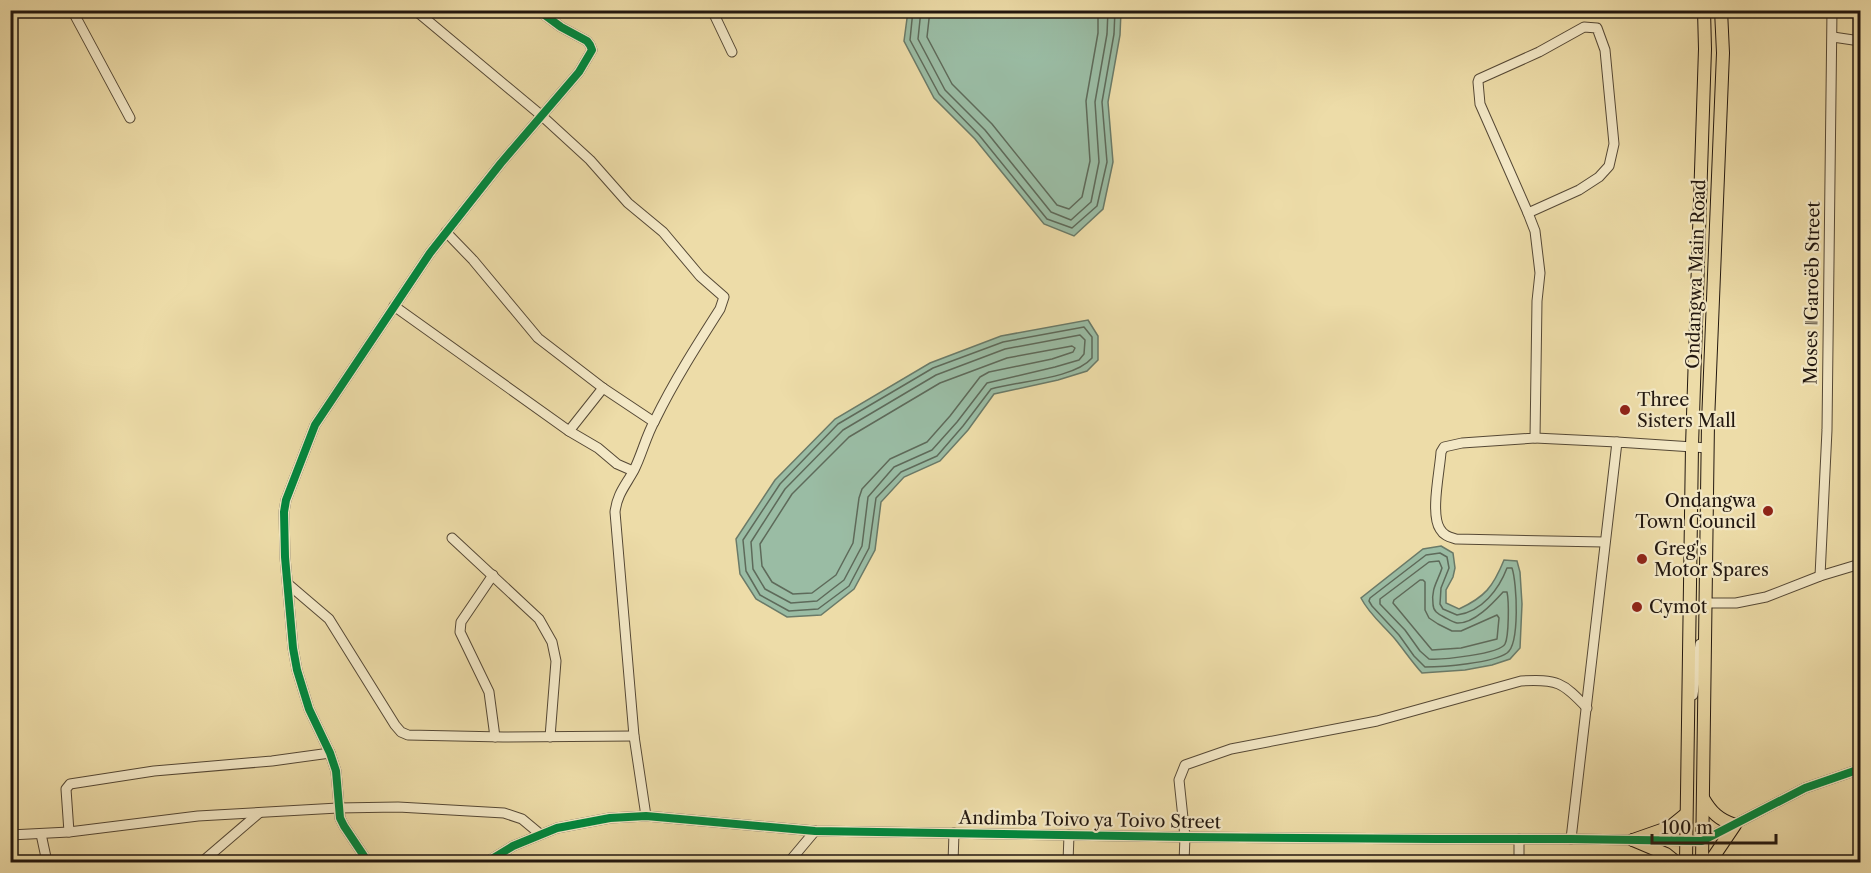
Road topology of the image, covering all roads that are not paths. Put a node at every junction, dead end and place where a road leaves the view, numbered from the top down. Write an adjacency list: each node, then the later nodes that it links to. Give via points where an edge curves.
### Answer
1 (72, 10): 12 (street)
2 (416, 10): 11 (street)
3 (538, 10): 11 (street, via 586,41 592,50)
4 (712, 10): 10 (street)
5 (1704, 10): 21 (main road, Ondangwa Main Road)
6 (1721, 10): 22 (main road, Ondangwa Main Road, via 1724,53)
7 (1832, 10): 8 (street, Moses ǁGaroëb Street)
8 (1833, 37): 9 (street); 28 (street, Moses ǁGaroëb Street, via 1827,430)
9 (1860, 41)
10 (732, 52)
11 (542, 116): 14 (street); 17 (street, via 590,160 628,203 655,224 693,269 724,297)
12 (130, 118)
13 (1528, 213): 13 (street, via 1480,104 1478,82 1584,27 1597,28 1605,50 1614,144 1609,166 1579,190); 19 (street, via 1535,231 1540,273)
14 (446, 232): 15 (street); 16 (street, via 538,338)
15 (394, 306): 18 (street); 29 (street, via 315,425 300,462 284,512)
16 (603, 388): 17 (street); 18 (street)
17 (654, 422): 23 (street)
18 (569, 431): 23 (street)
19 (1535, 438): 20 (street); 25 (street, via 1462,442 1444,447 1436,511 1440,530 1456,539)
20 (1617, 441): 21 (street); 25 (street)
21 (1692, 446): 22 (street); 35 (main road, Ondangwa Main Road)
22 (1708, 448): 30 (main road, Ondangwa Main Road)
23 (633, 471): 32 (street, via 620,492 615,512)
24 (452, 538): 27 (street)
25 (1605, 542): 31 (street)
26 (1860, 564): 28 (street)
27 (493, 575): 33 (street, via 459,627 489,692); 34 (street, via 539,619 552,642 556,662)
28 (1820, 576): 30 (street, via 1766,597)
29 (288, 584): 33 (street, via 328,619 401,732); 36 (street, via 297,670 309,709)
30 (1706, 603): 35 (street); 38 (main road, Ondangwa Main Road)
31 (1587, 708): 51 (street, via 1563,685 1546,680 1521,681 1377,721 1232,749 1185,765 1181,772); 53 (street)
32 (634, 736): 34 (street); 42 (street)
33 (495, 737): 34 (street)
34 (550, 737)
35 (1687, 740): 41 (main road, Ondangwa Main Road)
36 (330, 753): 39 (street, via 338,779); 45 (street, via 70,784 66,789)
37 (1860, 769): 43 (street, via 1805,788)
38 (1703, 798): 43 (main road, via 1723,821); 56 (main road, Ondangwa Main Road)
39 (338, 808): 40 (street); 48 (street, via 504,813 522,819); 59 (street, via 344,826)
40 (259, 813): 45 (street, via 198,816); 58 (street)
41 (1686, 814): 54 (main road, via 1670,827); 55 (main road, Ondangwa Main Road)
42 (646, 816): 44 (street, Andimba Toivo ya Toivo Street); 48 (street, Andimba Toivo ya Toivo Street, via 610,818)
43 (1735, 825): 56 (street); 69 (main road)
44 (815, 831): 46 (street, Andimba Toivo ya Toivo Street); 61 (street)
45 (69, 832): 47 (street)
46 (954, 833): 50 (street, Andimba Toivo ya Toivo Street); 62 (street)
47 (41, 834): 49 (street); 57 (street)
48 (540, 834): 60 (street, Andimba Toivo ya Toivo Street)
49 (10, 835)
50 (1069, 835): 51 (street, Andimba Toivo ya Toivo Street); 63 (street)
51 (1185, 837): 52 (street, Andimba Toivo ya Toivo Street); 64 (street)
52 (1519, 839): 53 (street, Andimba Toivo ya Toivo Street); 65 (street)
53 (1571, 839): 54 (street, Andimba Toivo ya Toivo Street)
54 (1633, 840): 55 (street, Andimba Toivo ya Toivo Street); 66 (main road)
55 (1686, 841): 56 (street, Andimba Toivo ya Toivo Street); 67 (main road, Ondangwa Main Road)
56 (1702, 842): 68 (main road, Ondangwa Main Road)
57 (46, 862)
58 (202, 862)
59 (368, 862)
60 (487, 862)
61 (789, 862)
62 (953, 862)
63 (1068, 862)
64 (1184, 862)
65 (1519, 862)
66 (1676, 862)
67 (1686, 862)
68 (1702, 862)
69 (1710, 862)

